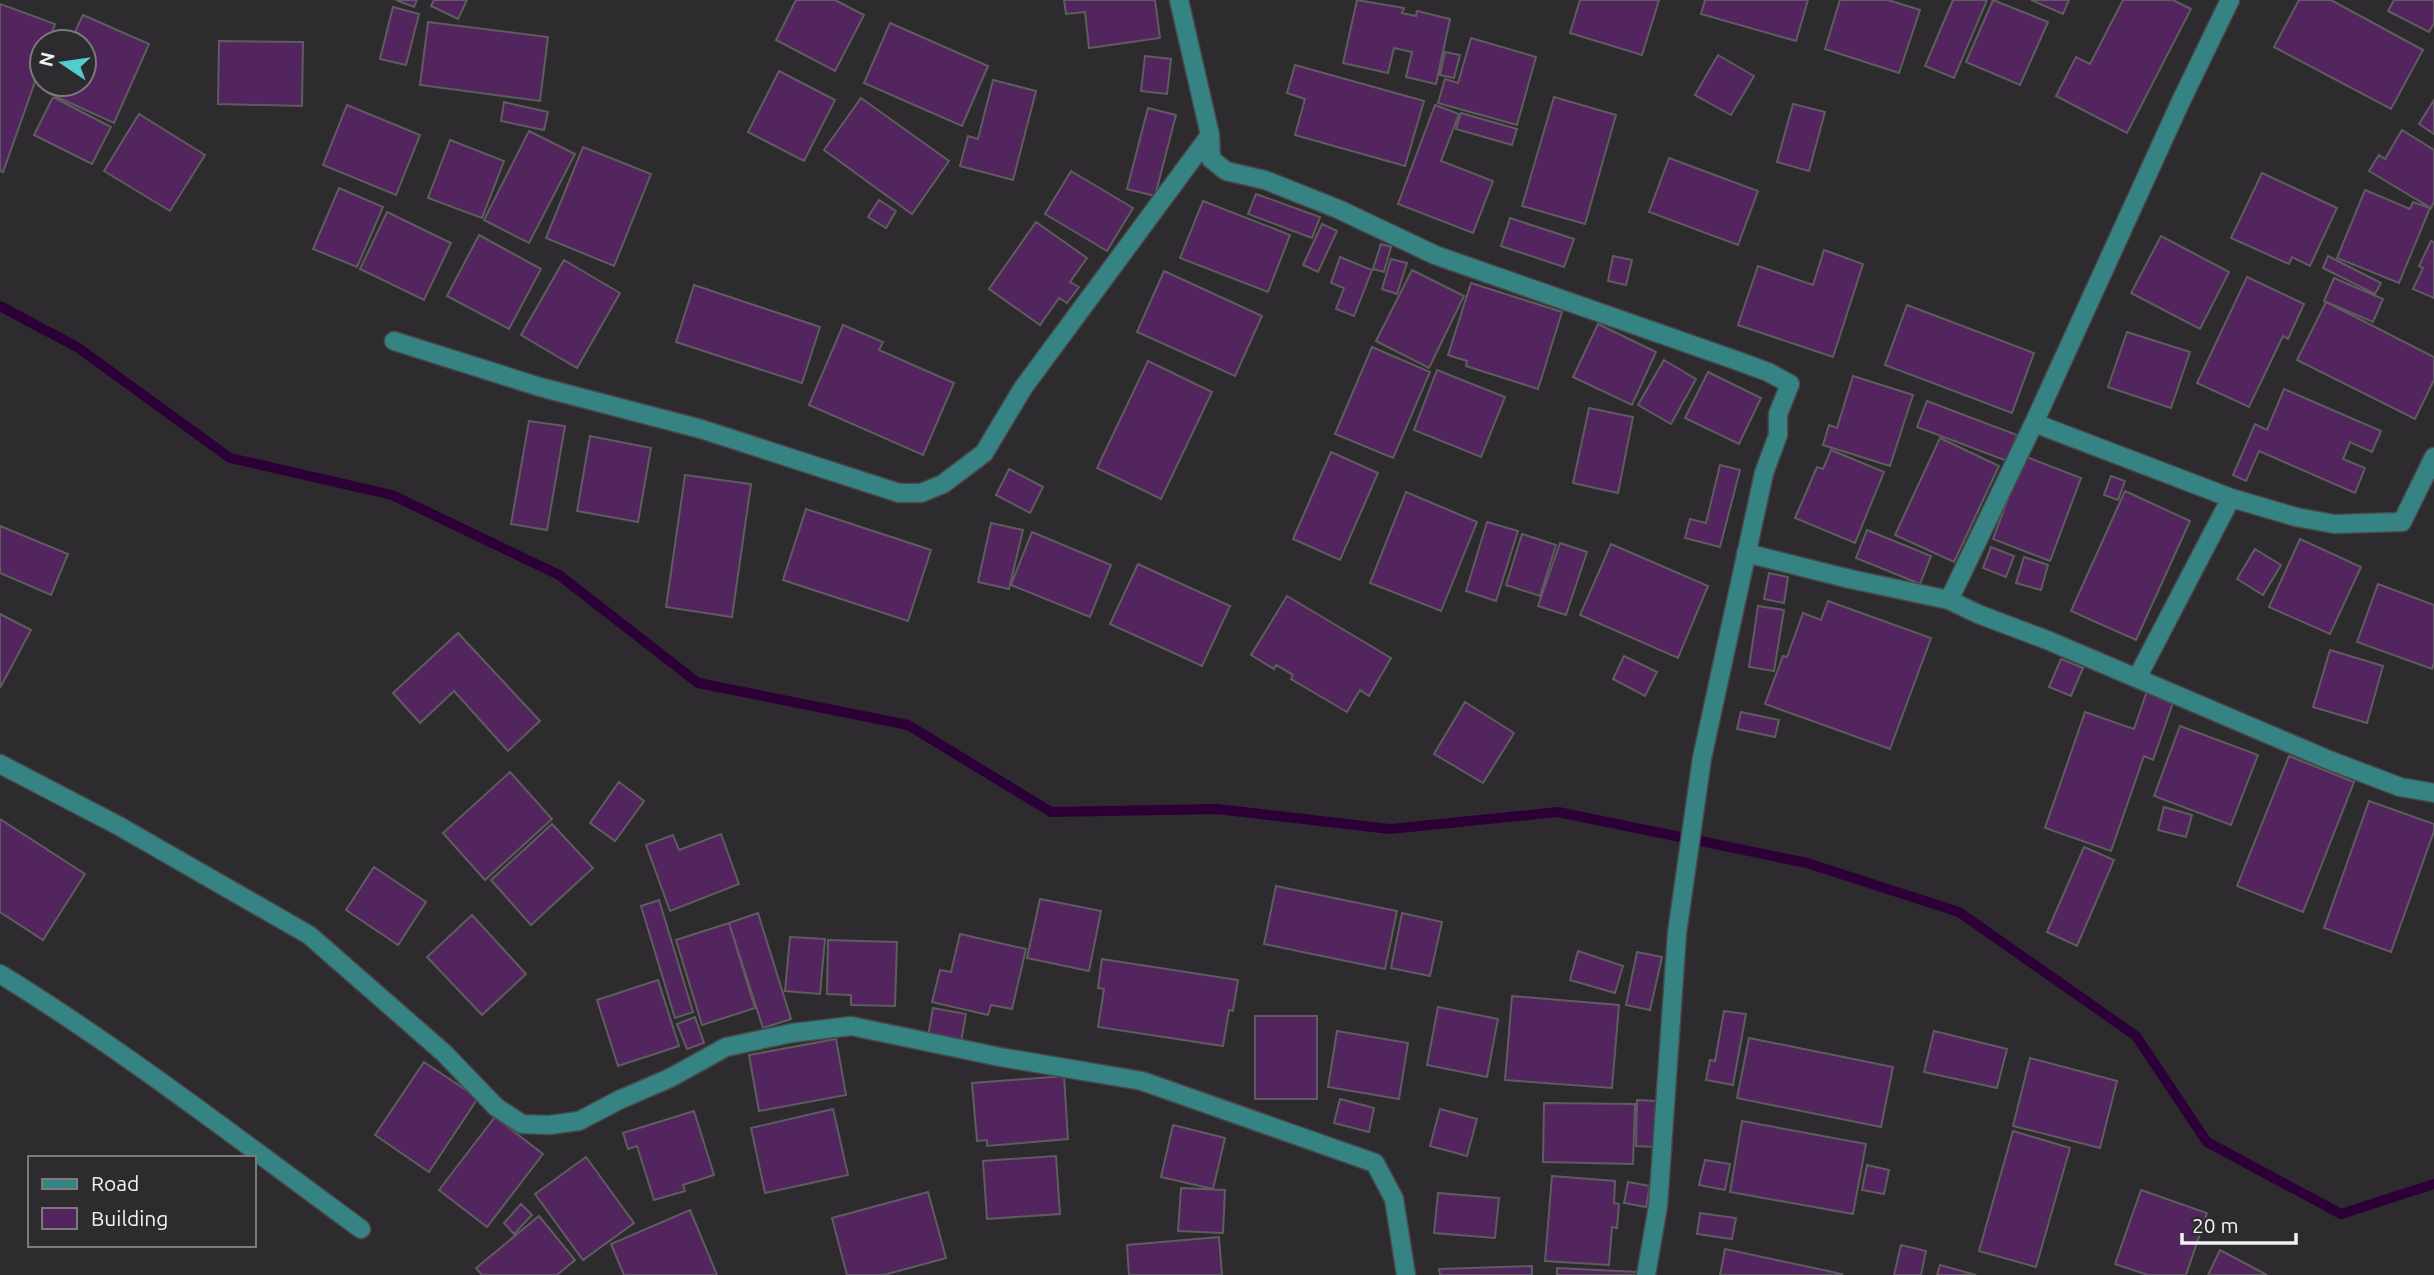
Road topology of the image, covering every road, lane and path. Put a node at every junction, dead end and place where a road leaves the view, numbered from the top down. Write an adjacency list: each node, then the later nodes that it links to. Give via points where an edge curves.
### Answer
1 (1179, 0): 3 (street)
2 (2230, 0): 5 (street)
3 (1210, 135): 4 (street, via 1023,388 984,453 943,484 921,493 899,493 701,429 540,387); 8 (street, via 1211,159 1226,171 1265,180 1435,255 1738,361 1790,384 1778,414 1778,435 1764,473)
4 (394, 341)
5 (2034, 423): 7 (street); 9 (street)
6 (2434, 457): 7 (street, via 2402,522 2334,524)
7 (2231, 498): 10 (street)
8 (1746, 553): 9 (street); 16 (street, via 1702,758 1677,933 1658,1206)
9 (1949, 600): 10 (street)
10 (2137, 678): 12 (street, via 2329,760 2400,787)
11 (0, 764): 15 (street, via 309,935 444,1053 496,1107 522,1124 579,1121 726,1047 851,1026 1142,1081 1375,1163 1394,1199)
12 (2434, 793)
13 (0, 974): 14 (street)
14 (361, 1229)
15 (1406, 1275)
16 (1646, 1275)

